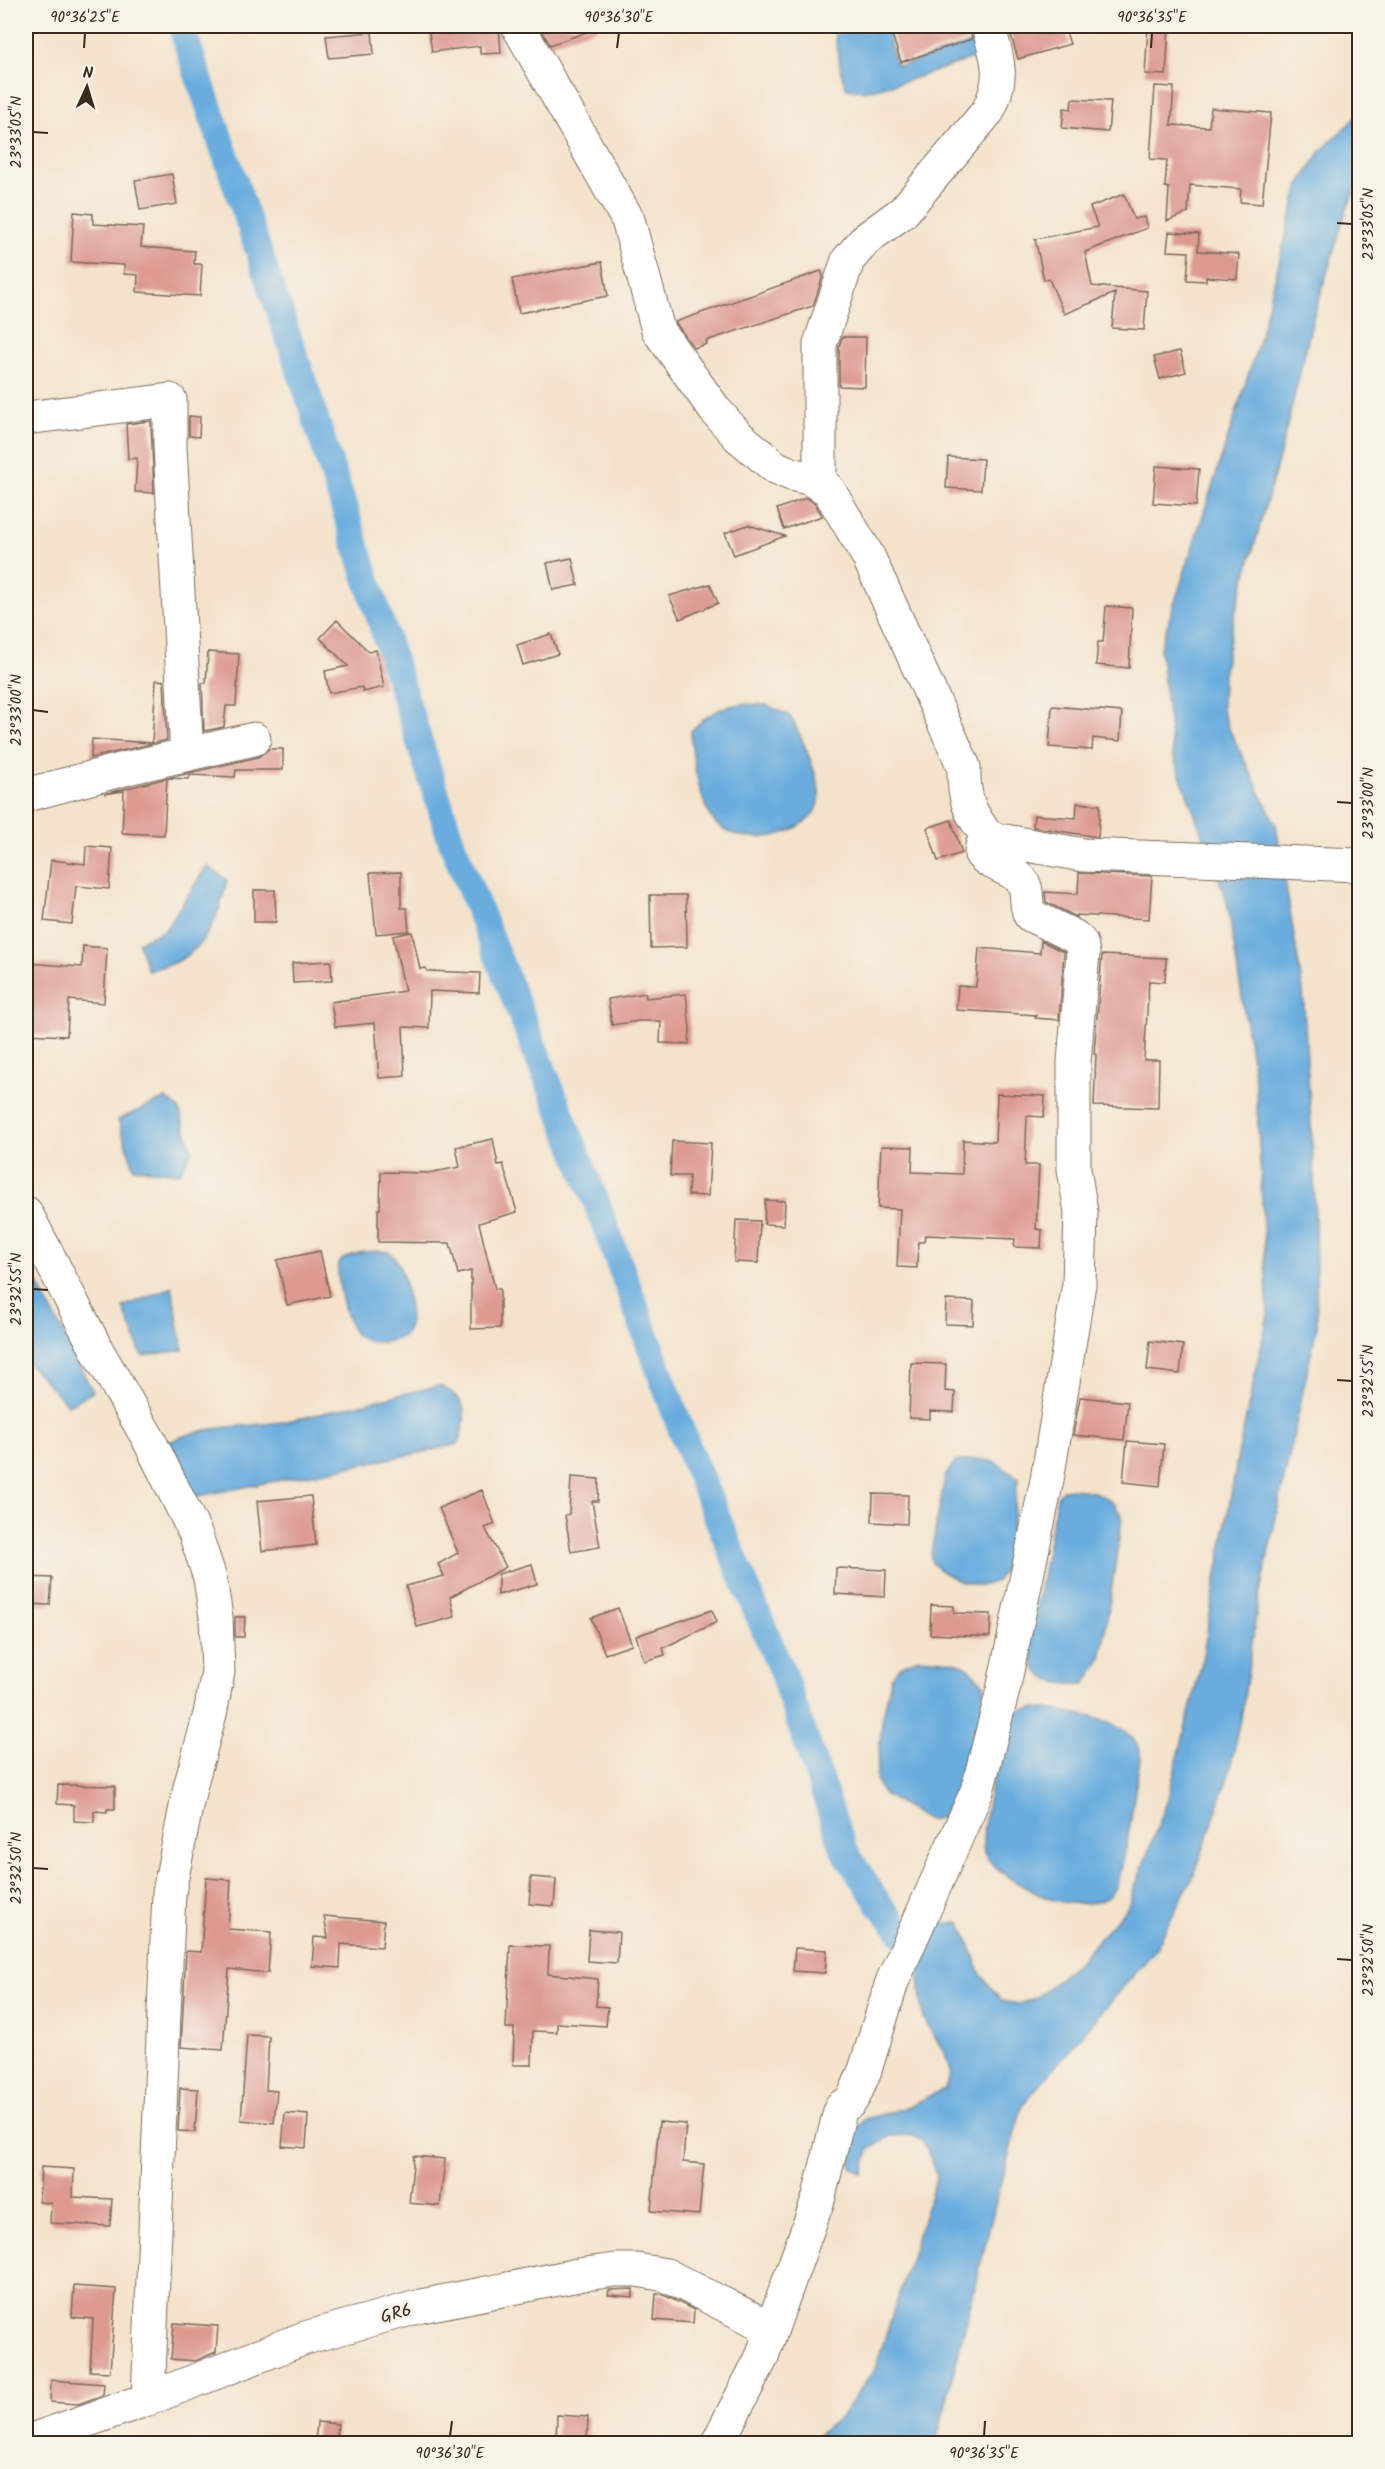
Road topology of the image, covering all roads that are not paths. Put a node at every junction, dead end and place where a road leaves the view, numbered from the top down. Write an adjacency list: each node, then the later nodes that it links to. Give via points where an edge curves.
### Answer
1 (518, 26): 4 (street, via 628,220 658,330 667,344 715,410 754,451 775,466)
2 (988, 26): 4 (street, via 999,63 995,96 988,111 903,212 866,239 848,260 820,344)
3 (26, 418): 6 (street, via 170,400)
4 (820, 483): 8 (street, via 828,489 868,556 964,767 965,798)
5 (255, 739): 6 (street)
6 (186, 755): 7 (street)
7 (26, 795)
8 (989, 838): 9 (street, via 1083,855); 11 (street, via 981,854 986,861 1017,877 1025,887 1029,915 1081,943 1074,1062 1074,1169 1081,1212 1079,1284 1047,1480 1003,1690 977,1791 891,1982 866,2070 850,2102 841,2107 818,2200)
9 (1359, 864)
10 (26, 1213): 12 (street, via 195,1533 210,1578 216,1617 218,1672 169,1892)
11 (772, 2329): 12 (street, GR6, via 666,2275 615,2270 459,2298 305,2338); 14 (street, via 761,2359)
12 (148, 2399): 13 (street, GR6)
13 (26, 2442)
14 (717, 2444)

